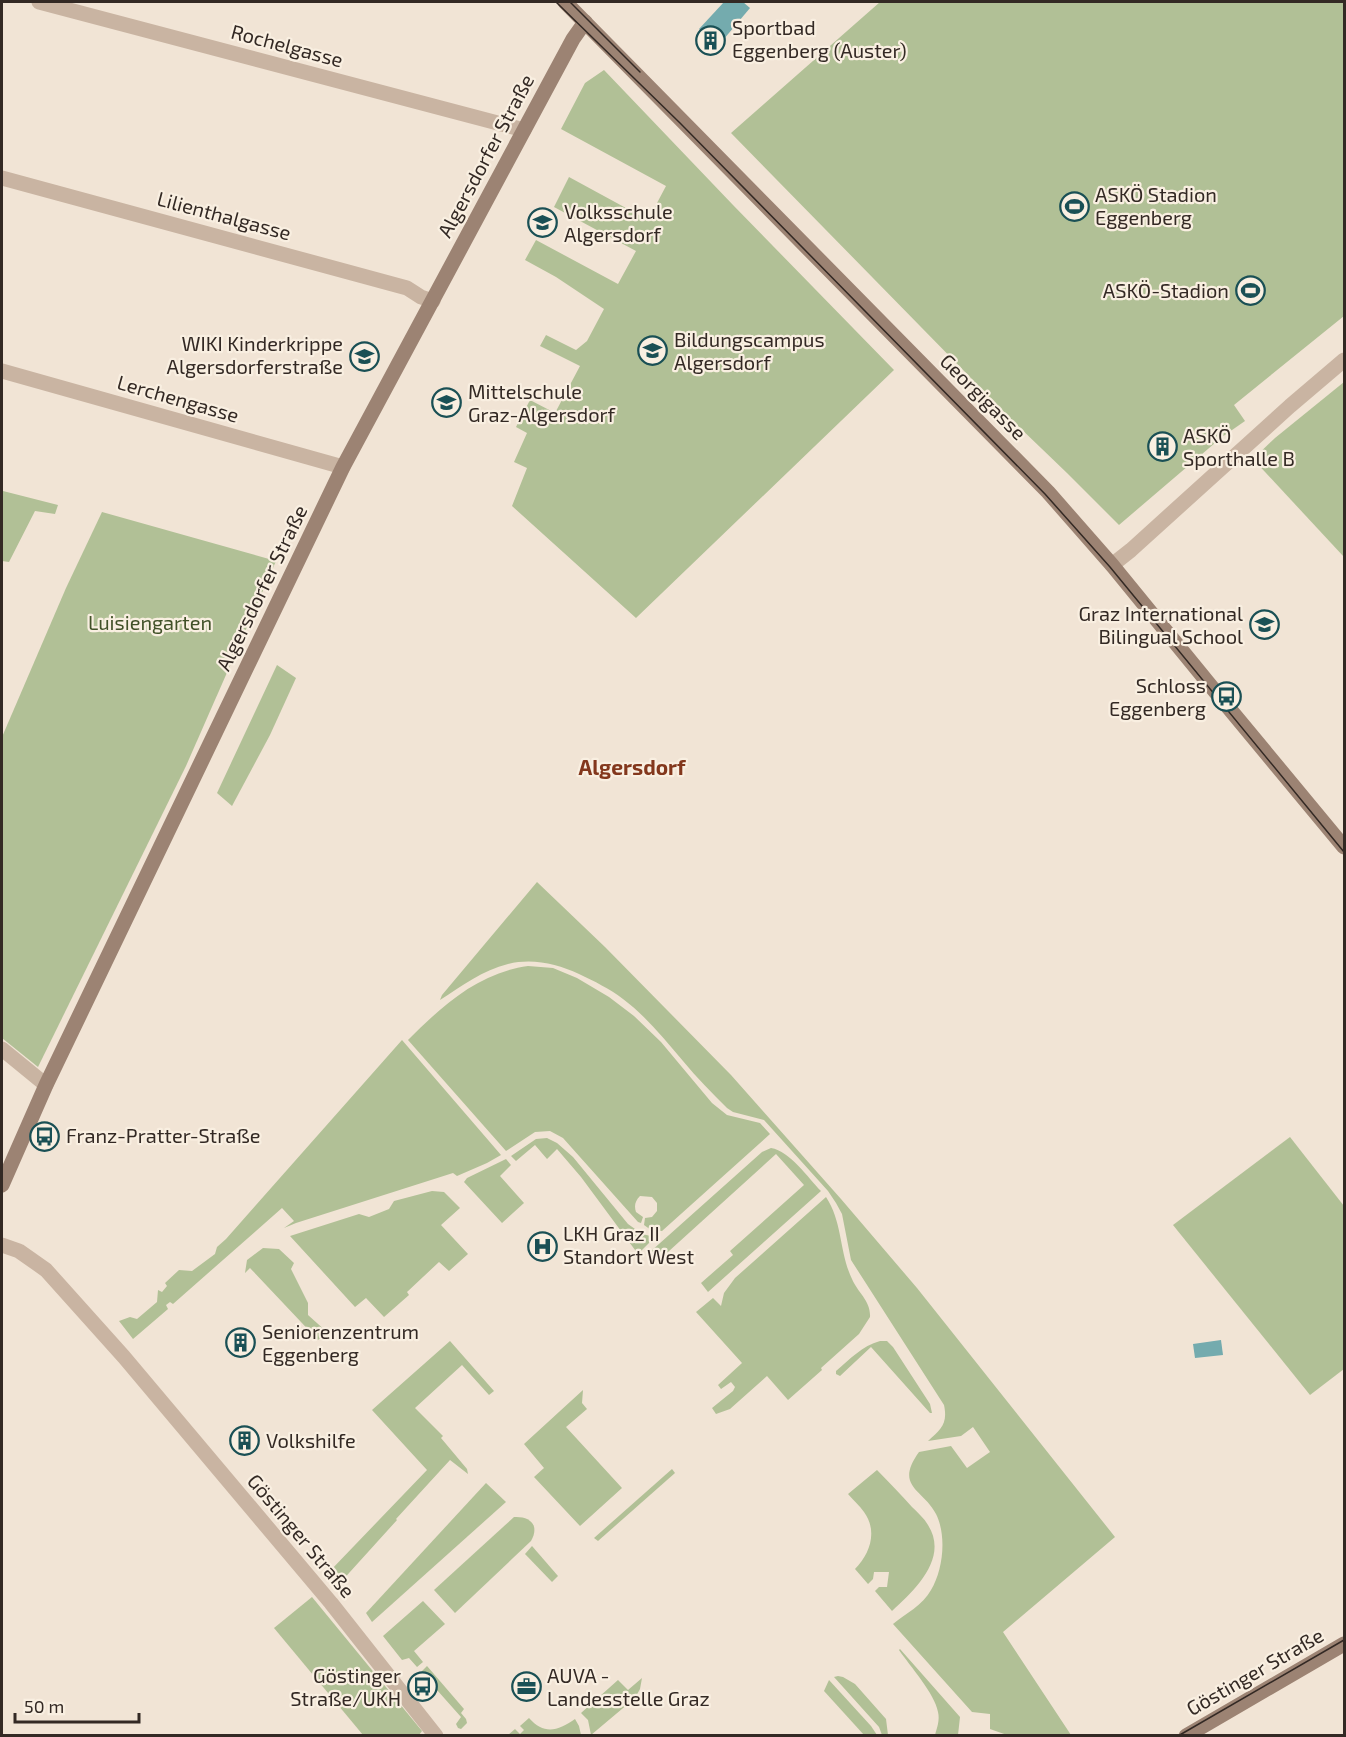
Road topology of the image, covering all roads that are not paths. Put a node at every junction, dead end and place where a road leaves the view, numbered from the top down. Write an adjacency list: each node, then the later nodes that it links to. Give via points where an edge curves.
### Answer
1 (39, 2): 4 (street, Rochelgasse)
2 (565, 2): 3 (main road, Georgigasse)
3 (585, 22): 4 (main road, Algersdorfer Straße); 10 (main road, Georgigasse, via 1048,492)
4 (524, 130): 6 (main road, Algersdorfer Straße)
5 (2, 178): 6 (street, Lilienthalgasse, via 407,288)
6 (433, 301): 9 (main road, Algersdorfer Straße)
7 (1344, 360): 10 (street)
8 (2, 371): 9 (street, Lerchengasse)
9 (343, 467): 13 (main road, Algersdorfer Straße)
10 (1112, 565): 11 (main road, Georgigasse)
11 (1344, 847)
12 (2, 1049): 13 (street)
13 (46, 1085): 14 (main road, Algersdorfer Straße)
14 (2, 1185)
15 (2, 1245): 17 (street, Göstinger Straße, via 19,1251 46,1270 124,1357 331,1603)
16 (1344, 1644): 18 (main road, Göstinger Straße)
17 (435, 1736)
18 (1186, 1736)

